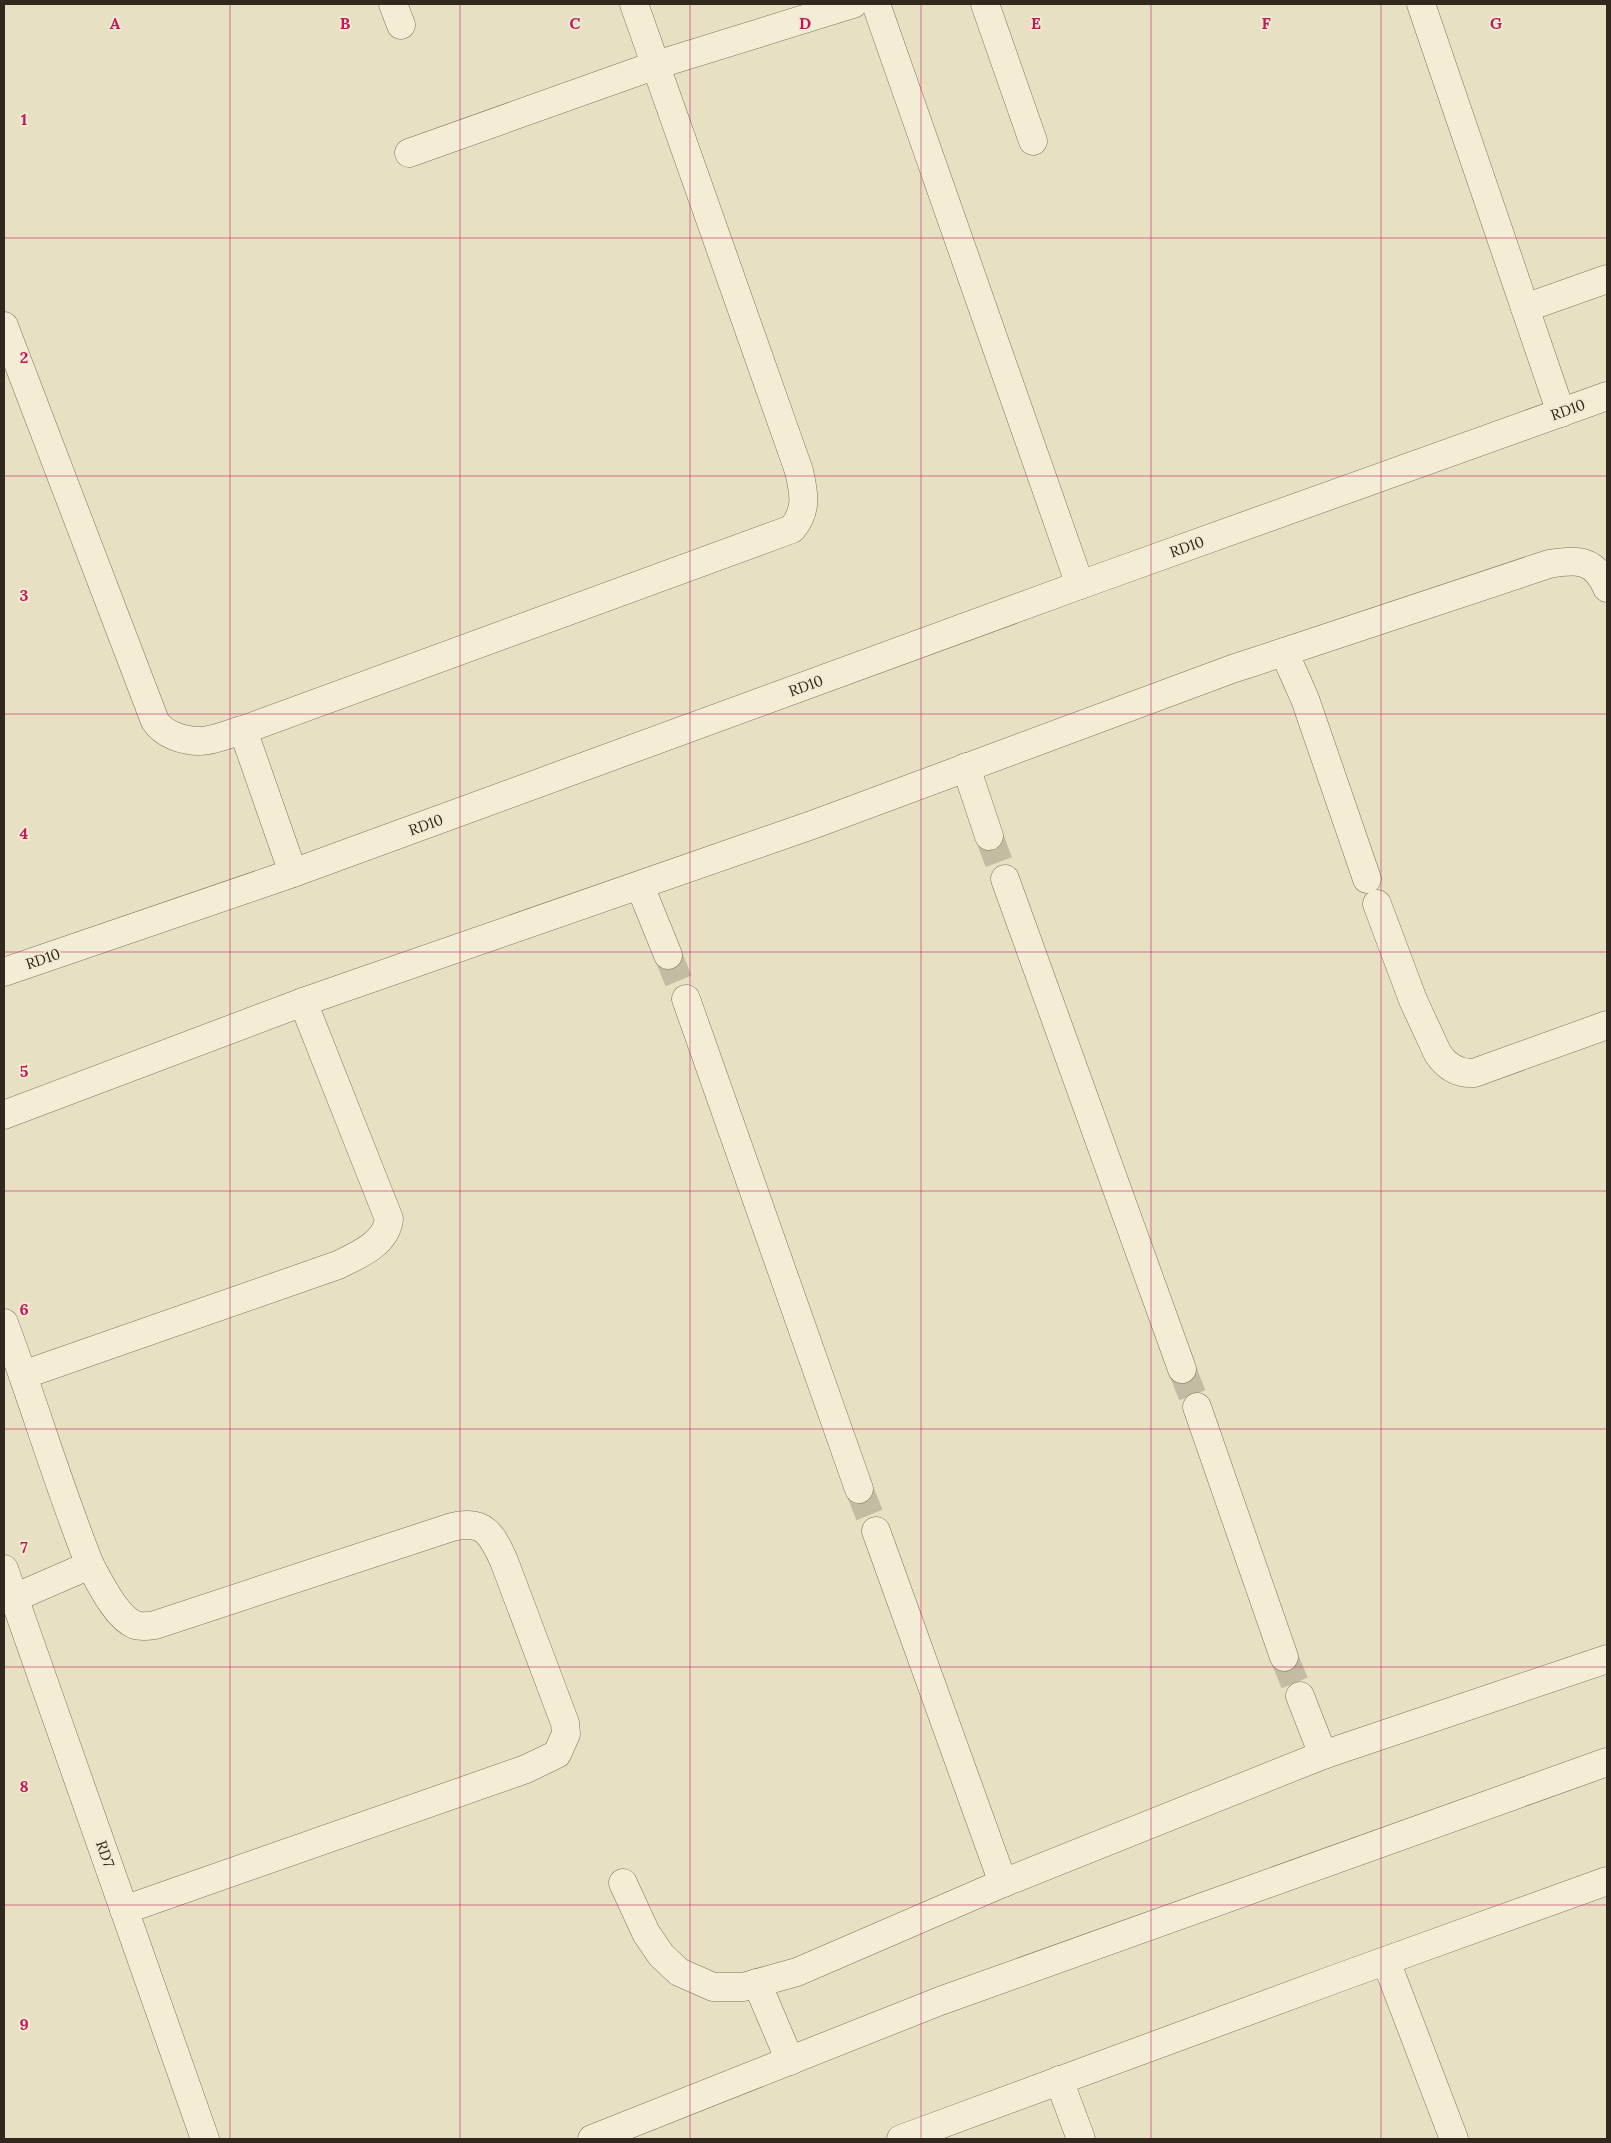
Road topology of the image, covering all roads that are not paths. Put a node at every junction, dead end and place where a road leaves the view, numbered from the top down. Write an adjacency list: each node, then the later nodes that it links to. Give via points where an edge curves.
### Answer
1 (634, 4): 6 (street)
2 (853, 4): 6 (street)
3 (876, 4): 14 (street)
4 (985, 4): 7 (street)
5 (1421, 4): 10 (street)
6 (656, 65): 8 (street); 17 (street, via 799,471 804,506 800,519 792,529)
7 (1033, 141)
8 (409, 153)
9 (1607, 279): 10 (street)
10 (1525, 308): 13 (street)
11 (4, 326): 17 (street, via 155,721 170,735 201,741)
12 (1607, 396): 13 (street, RD10)
13 (1561, 413): 14 (street, RD10)
14 (1080, 585): 20 (street, RD10)
15 (1607, 588): 16 (street, via 1602,576 1592,566 1567,560)
16 (1284, 652): 18 (street); 22 (street, via 1305,699)
17 (243, 730): 20 (street)
18 (966, 767): 19 (street); 23 (street)
19 (989, 836)
20 (293, 873): 26 (street, RD10)
21 (1005, 879): 32 (street)
22 (1367, 879)
23 (640, 886): 25 (street); 28 (street)
24 (1377, 904): 29 (street, via 1413,1000 1438,1054 1460,1072 1474,1073)
25 (668, 955)
26 (4, 972)
27 (686, 999): 35 (street)
28 (303, 1002): 30 (street); 33 (street, via 390,1219 384,1236 338,1265)
29 (1607, 1025)
30 (4, 1115)
31 (4, 1323): 33 (street)
32 (1182, 1368)
33 (24, 1375): 37 (street)
34 (1197, 1407): 40 (street)
35 (859, 1489)
36 (876, 1531): 47 (street)
37 (90, 1565): 39 (street); 48 (street, via 108,1598 126,1619 136,1626 155,1625 452,1527 466,1524 482,1527 493,1538 504,1561 565,1723 566,1734 557,1754 526,1769)
38 (4, 1569): 39 (street, RD7)
39 (14, 1598): 48 (street, RD7)
40 (1284, 1657)
41 (1607, 1659): 43 (street)
42 (1300, 1696): 43 (street)
43 (1323, 1755): 47 (street)
44 (1607, 1762): 51 (street, via 940,2001)
45 (1607, 1881): 49 (street)
46 (623, 1883): 50 (street, via 646,1933 661,1955 679,1972 713,1988)
47 (1002, 1883): 50 (street, via 797,1972)
48 (124, 1910): 53 (street, RD7)
49 (1386, 1961): 52 (street); 57 (street)
50 (757, 1983): 51 (street)
51 (790, 2061): 54 (street)
52 (1059, 2080): 55 (street); 56 (street)
53 (205, 2139)
54 (592, 2139)
55 (901, 2139)
56 (1081, 2139)
57 (1454, 2139)

